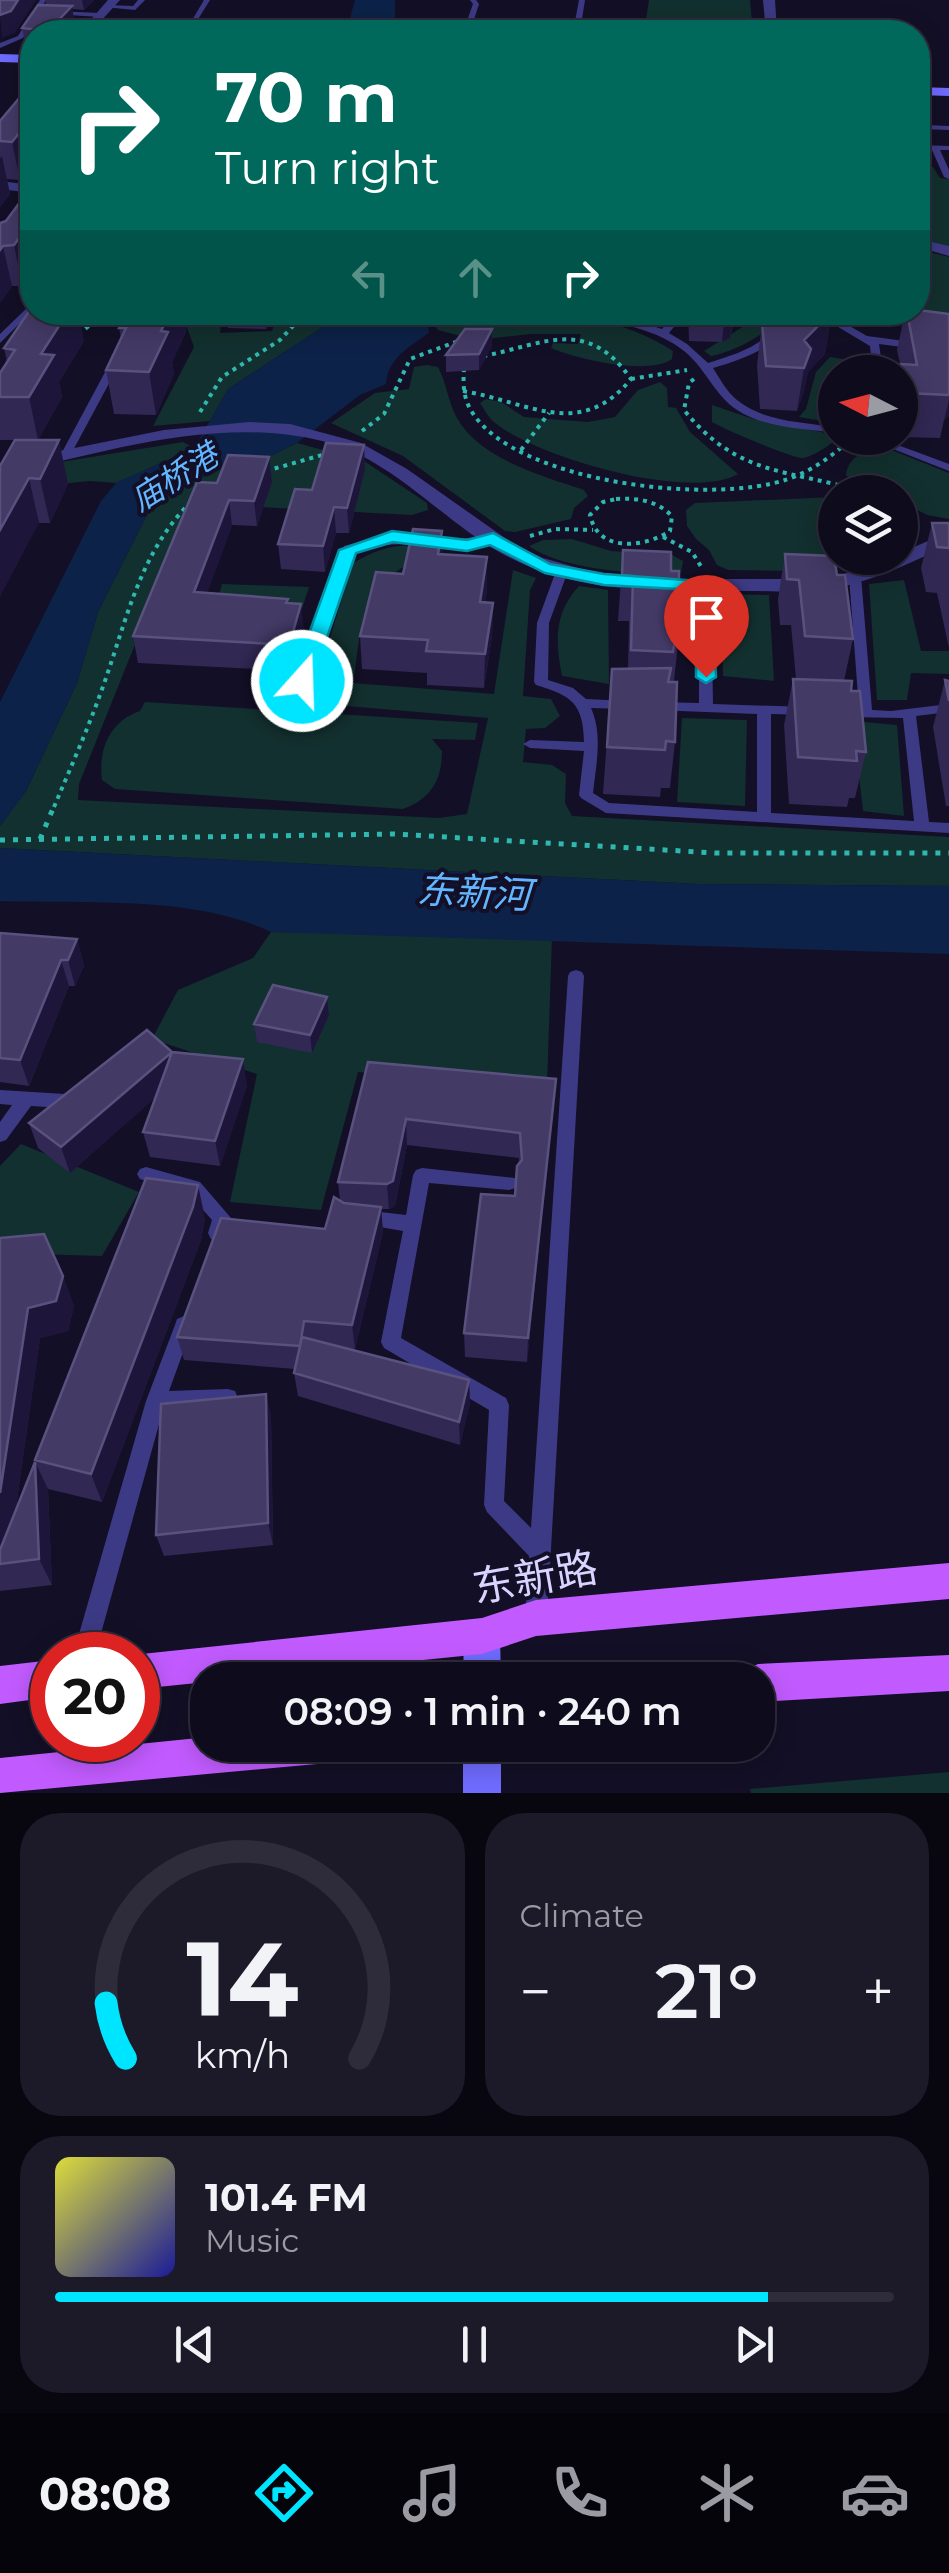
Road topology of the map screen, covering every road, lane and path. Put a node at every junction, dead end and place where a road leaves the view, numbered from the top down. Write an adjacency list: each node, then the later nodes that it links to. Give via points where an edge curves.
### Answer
1 (44, 0): 4 (lane)
2 (142, 0): 3 (lane, via 135,8)
3 (107, 8): 4 (lane)
4 (35, 12): 5 (lane)
5 (30, 20)
6 (930, 147): 7 (lane)
7 (936, 147): 8 (lane); 9 (lane)
8 (949, 148)
9 (948, 177)
10 (20, 319): 22 (lane)
11 (90, 325): 19 (path)
12 (136, 325): 37 (lane)
13 (299, 325): 30 (path, via 226,372)
14 (471, 325): 23 (path, via 468,336)
15 (636, 325): 20 (lane)
16 (671, 325): 20 (lane)
17 (785, 325): 27 (lane, via 759,347)
18 (841, 325): 21 (lane)
19 (66, 329)
20 (664, 333): 27 (lane)
21 (867, 339): 24 (lane); 26 (lane)
22 (0, 340)
23 (436, 350): 25 (path); 33 (path, via 410,359 384,414)
24 (949, 350)
25 (453, 355)
26 (876, 355)
27 (707, 368): 28 (path); 32 (lane, via 726,396 755,414); 41 (path, via 689,384 684,410 698,430 744,464)
28 (631, 379): 29 (path, via 618,357 586,341 536,342 465,362); 31 (path, via 620,397 594,412)
29 (463, 392): 31 (path); 34 (path, via 477,421)
30 (200, 413)
31 (549, 413): 34 (path)
32 (818, 427)
33 (343, 442): 37 (street, via 277,428 225,428); 40 (path, via 324,454); 49 (street, via 403,471)
34 (521, 450): 43 (path, via 598,481)
35 (830, 455): 41 (path)
36 (915, 455): 38 (lane)
37 (64, 456): 39 (street)
38 (949, 468)
39 (0, 469)
40 (254, 473)
41 (789, 477): 42 (path); 43 (path, via 739,489)
42 (818, 481)
43 (650, 490): 44 (path)
44 (643, 499): 46 (path, via 604,502 590,515); 47 (path, via 672,516)
45 (190, 504): 68 (path, via 176,514 129,609)
46 (594, 530): 47 (path, via 626,544); 49 (path, via 555,529)
47 (663, 537): 52 (path, via 692,552)
48 (949, 538): 51 (street)
49 (499, 543): 50 (street); 53 (lane, via 392,536 348,550)
50 (562, 572): 52 (street); 54 (lane, via 543,624 541,682 574,694)
51 (855, 576): 52 (street); 61 (lane)
52 (705, 586): 55 (lane)
53 (302, 681)
54 (581, 704): 55 (lane); 63 (lane)
55 (706, 708): 57 (lane)
56 (949, 708): 60 (lane)
57 (764, 710): 58 (lane); 64 (lane)
58 (815, 712)
59 (832, 712): 61 (lane)
60 (908, 712): 61 (lane); 65 (lane)
61 (866, 714)
62 (530, 744): 63 (lane)
63 (590, 747): 64 (lane, via 586,796 606,808)
64 (764, 817): 65 (lane)
65 (922, 826): 66 (lane)
66 (949, 828)
67 (0, 840): 68 (path)
68 (40, 840): 69 (path, via 394,834 716,854)
69 (949, 854)
70 (576, 976): 83 (lane)
71 (0, 1098): 72 (lane)
72 (26, 1099): 73 (lane); 74 (lane)
73 (65, 1101)
74 (0, 1135)
75 (146, 1174): 79 (lane, via 194,1187 222,1218)
76 (509, 1183): 78 (lane, via 422,1175)
77 (348, 1216): 78 (lane)
78 (414, 1224): 83 (lane, via 391,1342 499,1405 494,1505)
79 (209, 1254)
80 (190, 1310): 82 (lane)
81 (245, 1398): 82 (lane)
82 (156, 1401): 86 (lane)
83 (540, 1552): 85 (lane)
84 (949, 1582): 85 (main road, 东新路)
85 (536, 1618): 87 (main road, 东新路)
86 (91, 1632)
87 (482, 1636): 88 (main road); 89 (main road, 东新路)
88 (482, 1662)
89 (160, 1668)
90 (949, 1672): 92 (main road)
91 (30, 1681): 93 (main road)
92 (775, 1682)
93 (0, 1684)
94 (190, 1758): 96 (main road)
95 (482, 1762): 97 (main road)
96 (0, 1777)
97 (482, 1793)

